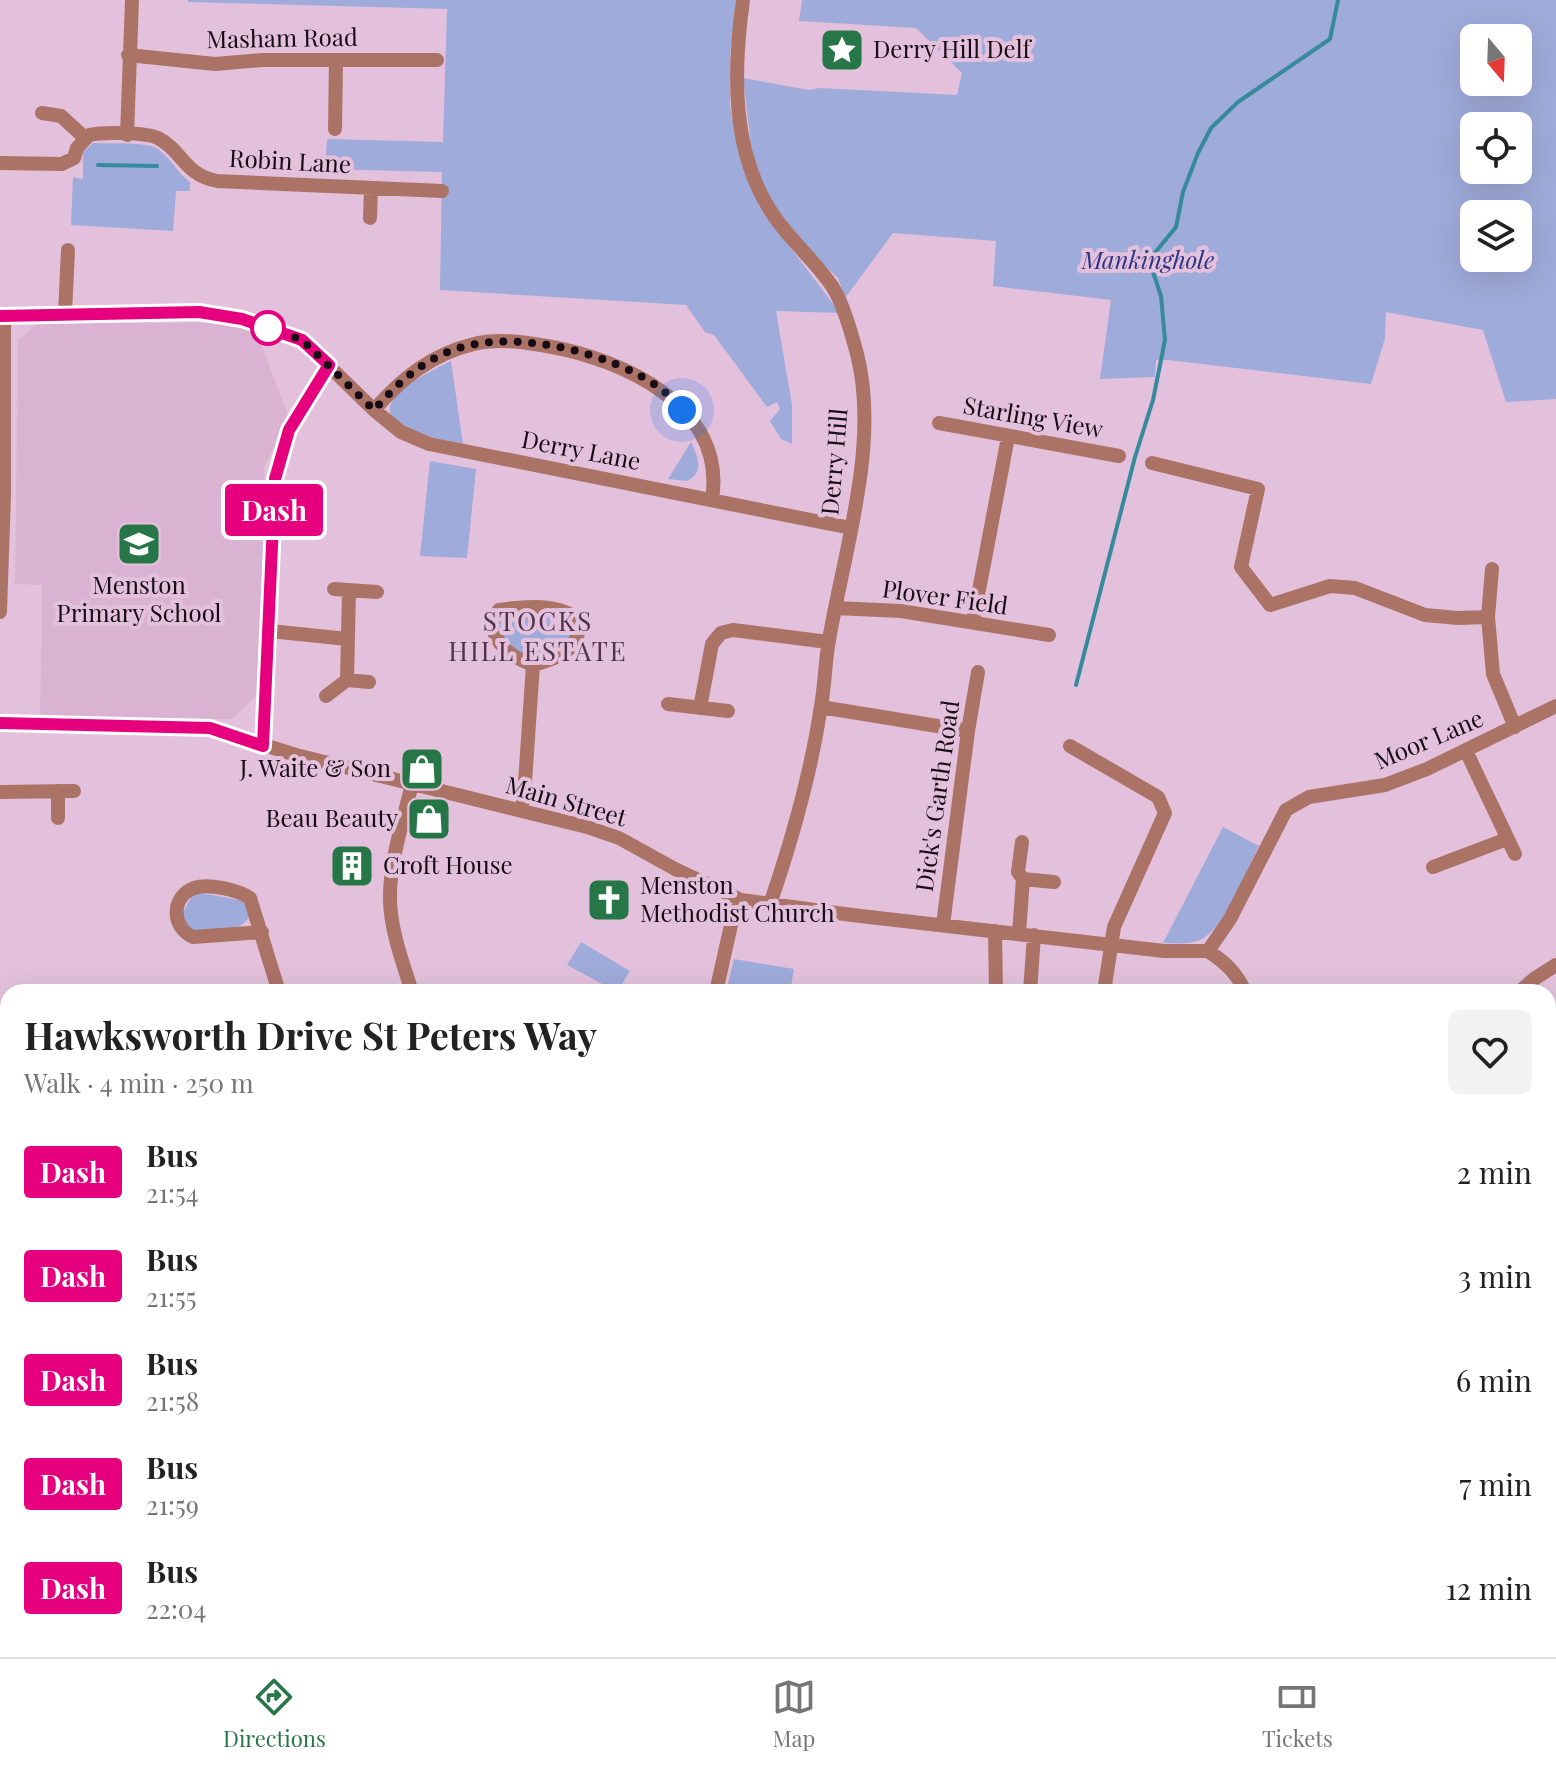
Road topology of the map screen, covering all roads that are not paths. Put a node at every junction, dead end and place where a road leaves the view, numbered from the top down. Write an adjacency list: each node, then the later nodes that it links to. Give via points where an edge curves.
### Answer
1 (132, 0): 3 (street)
2 (743, 0): 25 (street, Derry Hill, via 737,106 750,168 773,216 833,288 857,354 865,423)
3 (128, 55): 4 (street, Masham Road, via 215,64); 8 (street)
4 (336, 60): 5 (street, Masham Road); 7 (street)
5 (437, 60)
6 (42, 113): 9 (street, via 61,116)
7 (335, 129)
8 (127, 135): 9 (street, Robin Lane); 11 (street, Robin Lane, via 157,137 206,179)
9 (85, 138): 10 (street, via 74,158 62,164)
10 (0, 163)
11 (371, 188): 12 (street, Robin Lane); 13 (street, Robin Lane)
12 (442, 191)
13 (370, 218)
14 (68, 250): 15 (street)
15 (65, 314): 16 (street, Derry Lane); 17 (street, Derry Lane, via 199,312 242,319 302,340)
16 (2, 316): 23 (street)
17 (329, 365): 18 (street, Derry Lane); 32 (street, via 289,430 275,479)
18 (374, 410): 24 (street, Derry Lane, via 401,432 429,444); 24 (street, via 409,374 477,343 530,343 589,356 639,376 682,410 706,449 715,481)
19 (939, 423): 20 (street, Starling View)
20 (1008, 437): 21 (street, Starling View); 31 (street)
21 (1119, 456)
22 (1152, 463): 30 (street, via 1258,489 1241,567 1270,605 1330,586 1355,588 1425,615)
23 (2, 495): 29 (street)
24 (712, 499): 25 (street, Derry Lane)
25 (851, 528): 28 (street, Derry Hill)
26 (1492, 569): 30 (street)
27 (377, 592): 34 (street, via 342,590)
28 (835, 608): 31 (street, Plover Field); 35 (street, Derry Hill)
29 (0, 612)
30 (1488, 617): 47 (street, via 1493,674)
31 (973, 622): 33 (street, Plover Field)
32 (270, 631): 34 (street); 49 (street)
33 (1049, 635)
34 (347, 639): 38 (street)
35 (828, 642): 43 (street, Derry Hill); 44 (street, via 721,633 712,644)
36 (533, 665): 36 (street, via 556,660 575,644 579,620 569,612 523,606 499,610 491,622 494,636 516,659); 56 (street)
37 (978, 672): 48 (street, Dick's Garth Road)
38 (347, 680): 39 (street); 40 (street)
39 (369, 682)
40 (326, 696)
41 (668, 704): 44 (street)
42 (1556, 706): 47 (street, Moor Lane)
43 (821, 707): 48 (street); 65 (street, Derry Hill, via 790,848)
44 (700, 708): 45 (street)
45 (728, 711)
46 (0, 723): 49 (street, Main Street, via 210,728)
47 (1515, 727): 51 (street, Moor Lane)
48 (968, 731): 66 (street, Dick's Garth Road)
49 (263, 746): 52 (street, Main Street)
50 (1070, 746): 70 (street, via 1158,797 1165,813)
51 (1466, 751): 58 (street); 71 (street, Moor Lane, via 1385,785 1309,797 1286,810)
52 (412, 784): 56 (street, Main Street); 74 (street, via 390,899)
53 (58, 791): 54 (street); 55 (street); 57 (street)
54 (74, 791)
55 (0, 792)
56 (521, 810): 64 (street, Main Street, via 619,838)
57 (58, 818)
58 (1507, 839): 60 (street); 61 (street)
59 (1022, 842): 62 (street, via 1018,872)
60 (1515, 854)
61 (1433, 867)
62 (1023, 879): 63 (street); 69 (street)
63 (1054, 882)
64 (741, 900): 65 (street, Main Street); 75 (street)
65 (770, 904): 66 (street, Main Street)
66 (943, 925): 67 (street, Main Street)
67 (995, 931): 69 (street, Main Street); 76 (street)
68 (262, 932): 68 (street, via 257,911 245,894 201,887 184,895 177,907 178,924 193,937); 73 (street)
69 (1027, 934): 70 (street, Main Street); 77 (street)
70 (1111, 944): 71 (street, Main Street); 78 (street)
71 (1208, 951): 79 (street)
72 (1556, 965): 80 (street)
73 (277, 984)
74 (409, 984)
75 (718, 984)
76 (996, 984)
77 (1030, 984)
78 (1105, 984)
79 (1242, 984)
80 (1528, 984)

